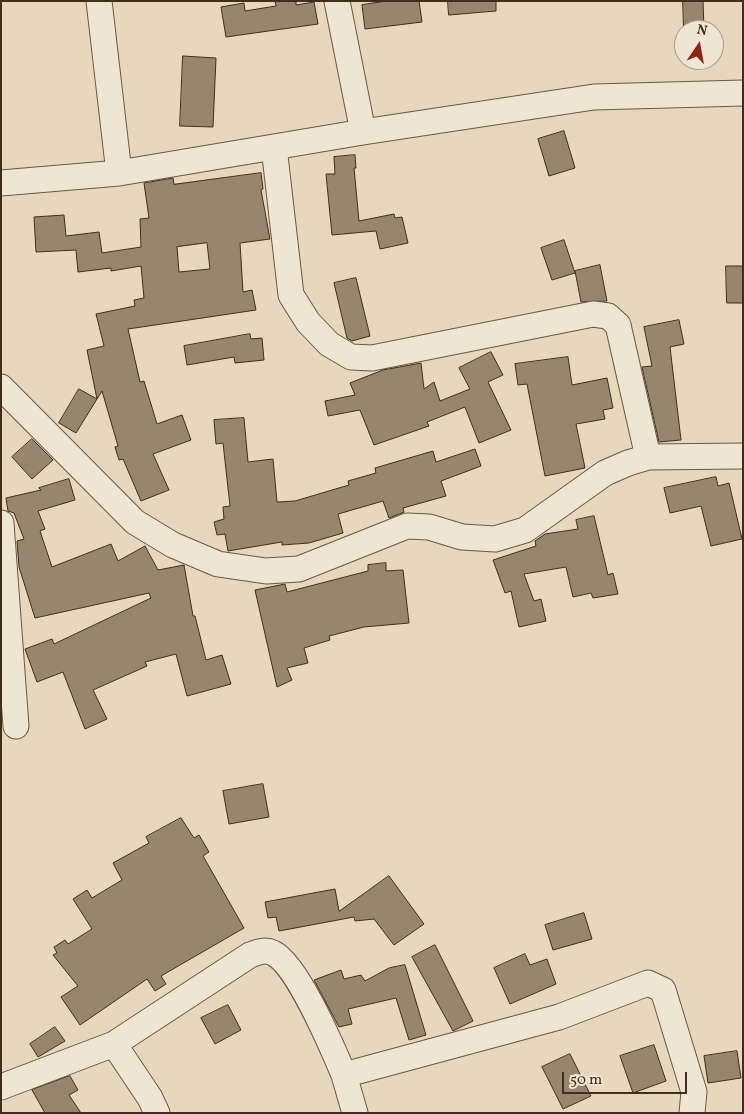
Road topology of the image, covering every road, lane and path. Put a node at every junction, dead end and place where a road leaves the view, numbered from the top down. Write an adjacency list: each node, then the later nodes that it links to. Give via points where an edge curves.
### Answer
1 (99, 1): 6 (street)
2 (337, 1): 4 (street)
3 (743, 93): 4 (street, via 594,97)
4 (363, 132): 5 (street)
5 (274, 147): 6 (street); 10 (street, via 291,295 308,322 329,344 351,357 372,358 593,314 608,316 618,326)
6 (119, 173): 7 (street)
7 (1, 183)
8 (1, 387): 10 (street, via 135,522 173,545 218,564 266,572 299,569 407,526 462,537 495,539 525,530 605,473)
9 (743, 456): 10 (street)
10 (648, 457)
11 (1, 523): 12 (street)
12 (16, 726)
13 (114, 1044): 14 (street, via 250,955 265,951 284,962 318,1015); 15 (street); 16 (street)
14 (344, 1075): 17 (street); 18 (street, via 559,1017 648,983 663,990 694,1092)
15 (1, 1087)
16 (157, 1113)
17 (355, 1113)
18 (692, 1113)

